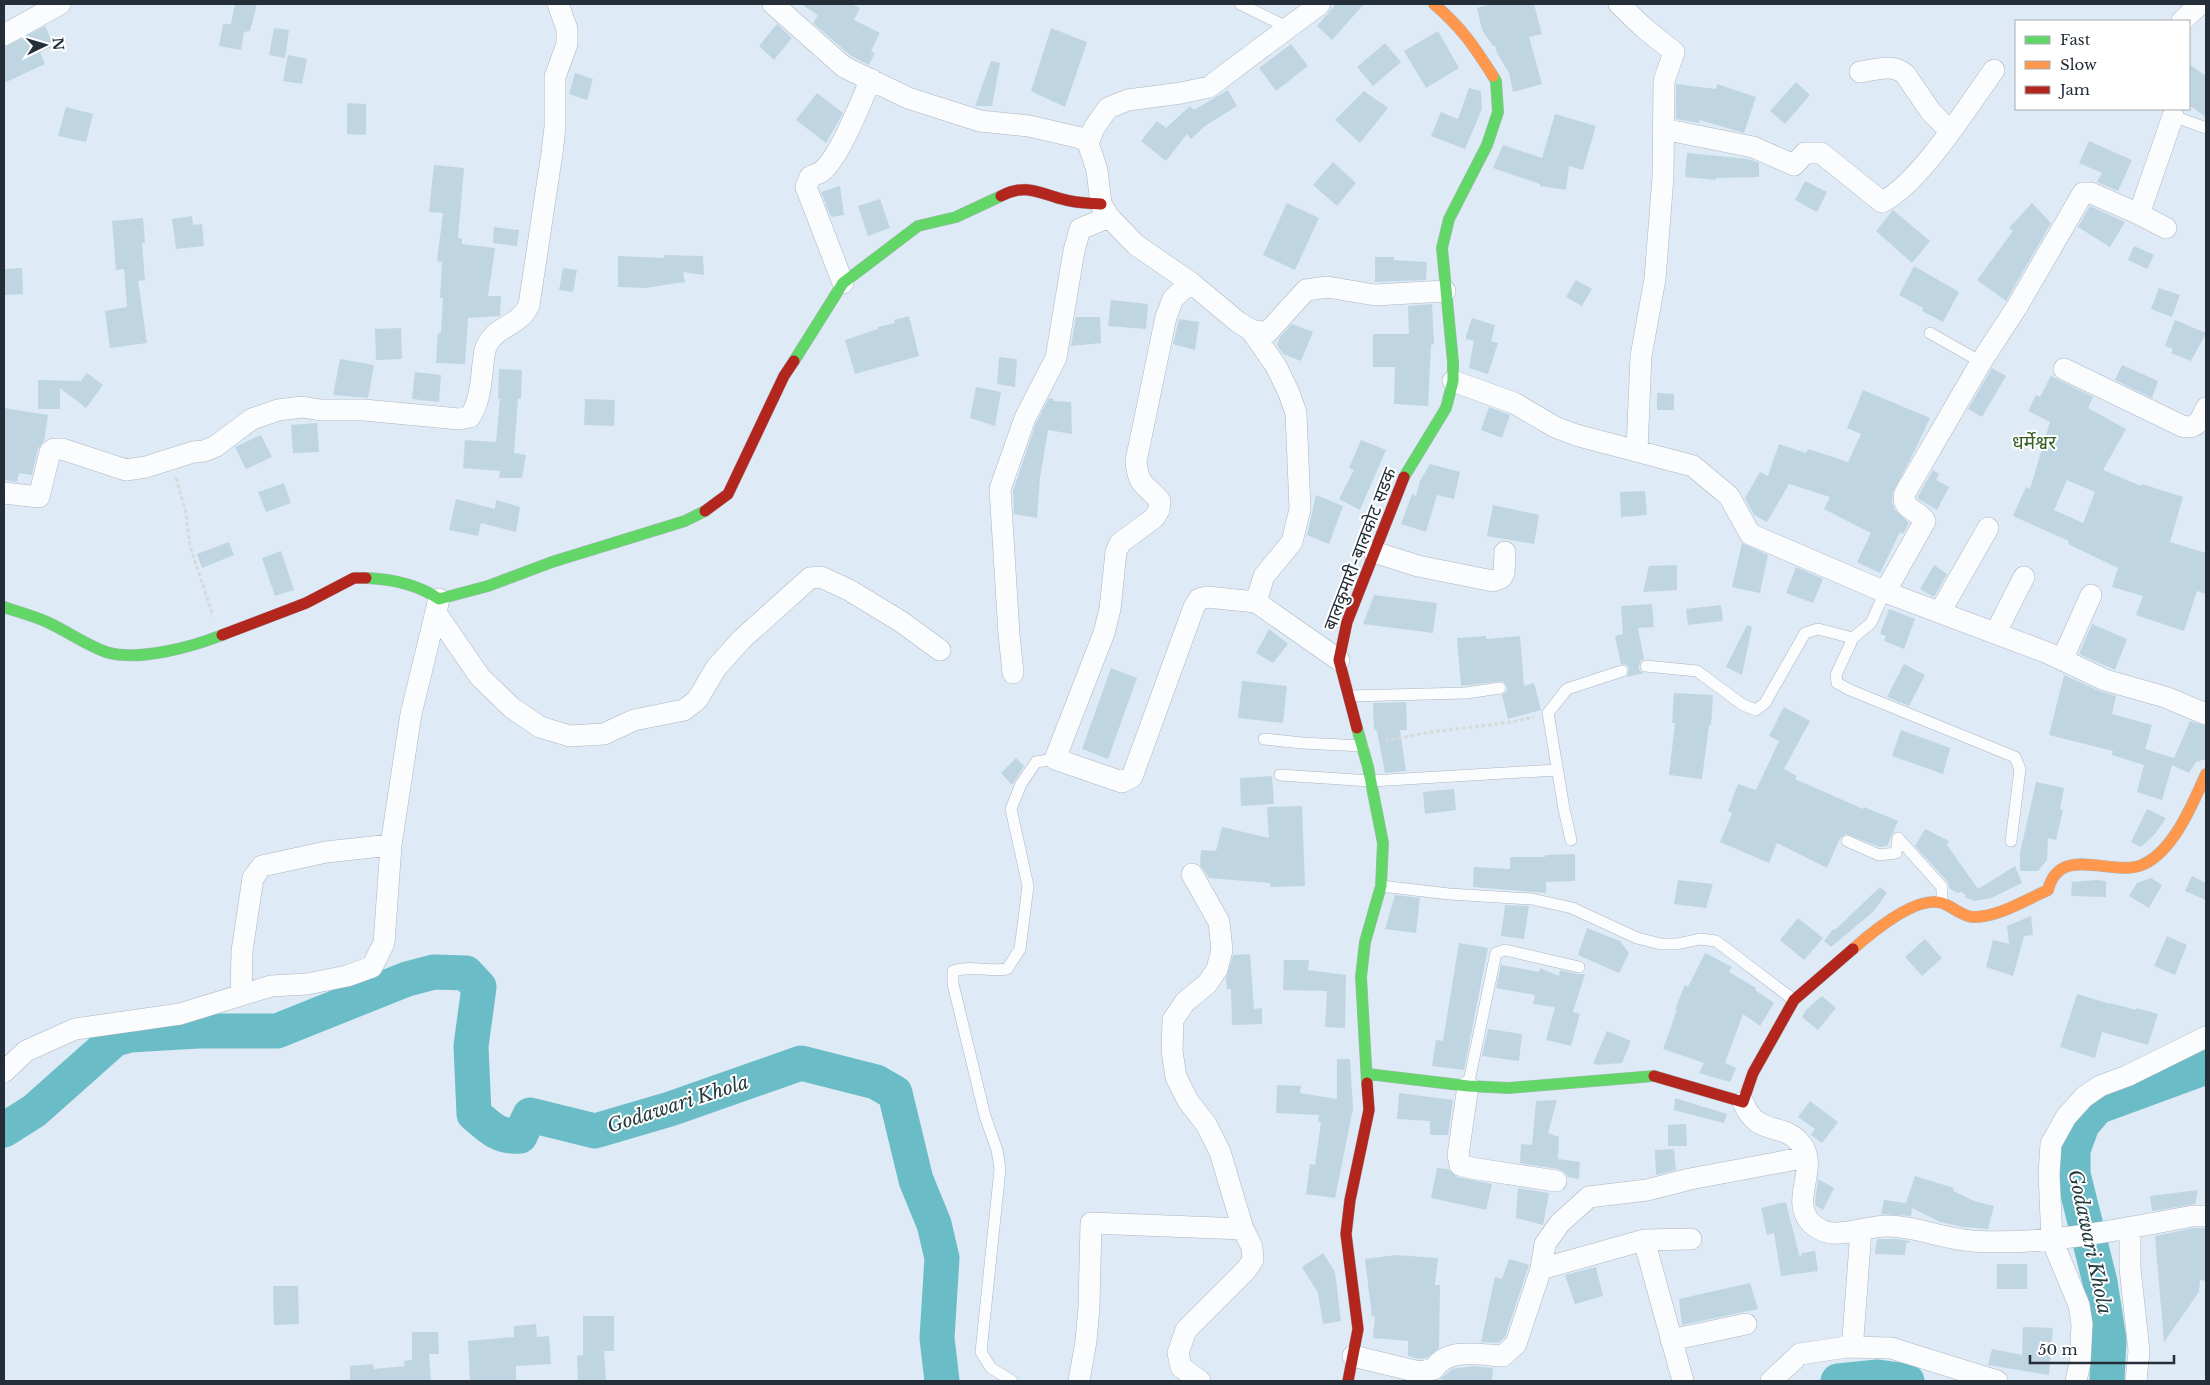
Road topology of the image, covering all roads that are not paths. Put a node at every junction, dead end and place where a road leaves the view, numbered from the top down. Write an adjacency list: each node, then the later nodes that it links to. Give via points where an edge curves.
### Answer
1 (60, 4): 11 (street)
2 (558, 4): 33 (street, via 567,29 567,44 555,77 555,127 529,305 521,318 491,337 486,347 479,396 470,417 459,419 302,407 278,410 252,419 216,446 146,467 126,470 54,449 50,452 39,497)
3 (772, 4): 14 (street, via 844,67)
4 (1240, 4): 10 (lane)
5 (1320, 4): 10 (street)
6 (1434, 4): 25 (street, बालकुमारी-बालकोट सडक, via 1469,38 1496,82 1498,99 1498,112 1487,145 1449,219 1442,248)
7 (1619, 4): 17 (street, via 1674,52 1664,81)
8 (2200, 4): 9 (street)
9 (2183, 20)
10 (1289, 28): 19 (street, via 1209,87 1128,100 1108,108)
11 (4, 35)
12 (1994, 70): 18 (street)
13 (1860, 72): 18 (street, via 1890,67 1899,69 1931,112)
14 (871, 79): 19 (street, via 908,98 980,121 1055,131); 24 (street, via 841,144 828,164 810,177 806,186)
15 (2172, 116): 16 (lane); 21 (street)
16 (2206, 128)
17 (1663, 129): 18 (street, via 1753,147 1794,164 1806,153 1821,152 1882,202 1906,185); 32 (street, via 1662,196 1655,279 1641,356)
18 (1950, 131)
19 (1088, 143): 20 (street)
20 (1105, 211): 23 (street, via 1136,245); 24 (street, via 1037,190 1012,190 956,217 918,226); 51 (street, via 1080,229 1056,358 1024,418 1000,489)
21 (2139, 214): 22 (street); 28 (street, via 2092,193 2083,193)
22 (2166, 228)
23 (1190, 282): 26 (street); 57 (street, via 1173,299 1166,317 1136,461 1137,475 1145,488 1160,501 1159,510 1154,518 1120,543 1116,552 1104,633)
24 (843, 283): 41 (street, via 784,376 728,494 709,509 685,521 552,562)
25 (1445, 292): 26 (street, via 1375,295 1327,287 1306,290 1267,333); 30 (street, बालकुमारी-बालकोट सडक, via 1452,336)
26 (1251, 330): 40 (street, via 1276,366 1296,414 1300,509 1292,542 1264,576)
27 (1930, 333): 28 (lane)
28 (1981, 362): 38 (street, via 1905,493 1905,505 1925,520)
29 (2064, 369): 31 (street, via 2189,428 2202,419)
30 (1453, 381): 32 (street, via 1514,403 1576,436); 35 (street, बालकुमारी-बालकोट सडक, via 1446,408 1400,483)
31 (2206, 408)
32 (1637, 450): 38 (street, via 1692,466 1729,496 1750,534)
33 (4, 493)
34 (1988, 528): 43 (street)
35 (1374, 552): 36 (street, via 1418,566 1493,581 1504,573); 47 (street, बालकुमारी-बालकोट सडक, via 1347,622)
36 (1505, 552)
37 (2024, 577): 44 (street)
38 (1884, 592): 43 (street); 45 (lane, via 1871,623)
39 (2091, 595): 48 (street)
40 (1256, 602): 47 (street); 57 (street, via 1199,599 1132,777 1122,782)
41 (438, 606): 42 (street, via 424,589 388,579 354,578 306,603 204,642 147,654 106,652 45,621); 46 (street, via 480,677 512,708 540,727 570,736 604,734 634,720 684,710 697,700 716,668 742,639 810,578 821,577 849,590); 65 (street, via 411,714)
42 (4, 607)
43 (1940, 612): 44 (street)
44 (1996, 632): 48 (street)
45 (1853, 638): 49 (lane, via 1818,629 1805,633 1764,703 1756,710 1743,705 1697,671); 64 (lane, via 1836,676 1837,683 2015,757 2020,769)
46 (940, 650)
47 (1338, 660): 53 (street, बालकुमारी-बालकोट सडक)
48 (2062, 660): 54 (street, via 2105,680 2165,697)
49 (1646, 666)
50 (1622, 671): 58 (lane, via 1567,689 1548,713)
51 (1013, 673)
52 (1500, 688): 53 (lane, via 1466,693)
53 (1348, 696): 56 (street, बालकुमारी-बालकोट सडक)
54 (2206, 714)
55 (1264, 739): 56 (lane)
56 (1362, 746): 61 (street, बालकुमारी-बालकोट सडक)
57 (1055, 759): 91 (lane, via 1036,762 1021,784 1011,809 1028,886 1020,949 1007,969 993,971 964,967 954,971 953,984 1000,1169 981,1352 991,1368)
58 (1557, 770): 61 (lane); 62 (lane)
59 (2206, 774): 68 (street, via 2192,806 2152,861 2132,868 2097,864 2063,867 2052,878 2048,890 1994,914 1971,917)
60 (1280, 775): 61 (lane)
61 (1371, 781): 67 (street, बालकुमारी-बालकोट सडक, via 1383,843)
62 (1571, 840)
63 (1847, 841): 68 (lane, via 1879,855 1896,853 1898,838 1942,887)
64 (2011, 841)
65 (391, 845): 70 (street, via 384,943 372,967 347,976 306,984 271,986); 70 (street, via 326,852 262,866 253,878 242,951)
66 (1192, 874): 81 (street, via 1219,922 1222,950 1217,969 1207,984 1185,1002 1173,1020 1172,1051 1176,1077 1220,1152)
67 (1381, 886): 71 (lane, via 1532,899 1572,908 1637,938 1661,944 1700,939 1716,941); 74 (street, बालकुमारी-बालकोट सडक, via 1365,942 1361,977)
68 (1942, 903): 71 (street, via 1922,905 1880,926)
69 (1579, 967): 75 (lane, via 1506,950 1496,953)
70 (241, 995): 73 (street, via 180,1014 75,1029 26,1051)
71 (1794, 1000): 76 (street, via 1757,1066)
72 (2206, 1037): 84 (street, via 2100,1086 2084,1097 2066,1117 2051,1144 2050,1174)
73 (4, 1072)
74 (1368, 1074): 75 (street); 90 (street, बालकुमारी-बालकोट सडक, via 1369,1110 1346,1234 1358,1329)
75 (1468, 1086): 76 (street, via 1509,1088 1654,1076); 78 (street, via 1458,1155 1460,1165)
76 (1743, 1102): 77 (street, via 1748,1115 1760,1124 1793,1136 1802,1144)
77 (1807, 1156): 82 (street, via 1803,1204 1810,1222 1825,1233); 86 (street, via 1647,1190 1589,1197 1560,1223 1545,1244)
78 (1556, 1181)
79 (2206, 1216): 80 (street)
80 (2123, 1228): 84 (street); 99 (street, via 2139,1351)
81 (1243, 1229): 92 (street, via 1092,1223 1086,1341); 93 (street, via 1252,1247 1253,1260 1186,1330 1178,1353 1181,1367)
82 (1861, 1230): 84 (street, via 1908,1227 1971,1241); 88 (street)
83 (1691, 1239): 85 (street)
84 (2060, 1239): 98 (street, via 2082,1324)
85 (1644, 1240): 86 (street); 89 (street)
86 (1541, 1270): 90 (street, via 1516,1344 1503,1356 1450,1354 1434,1369 1419,1372)
87 (1746, 1324): 89 (street)
88 (1853, 1338)
89 (1671, 1340): 95 (street)
90 (1353, 1356): 94 (street, बालकुमारी-बालकोट सडक)
91 (1012, 1381)
92 (1079, 1381)
93 (1200, 1381)
94 (1348, 1381)
95 (1683, 1381)
96 (1771, 1381): 97 (street, via 1800,1354 1846,1346 1891,1348)
97 (1997, 1381)
98 (2076, 1381)
99 (2136, 1381)

